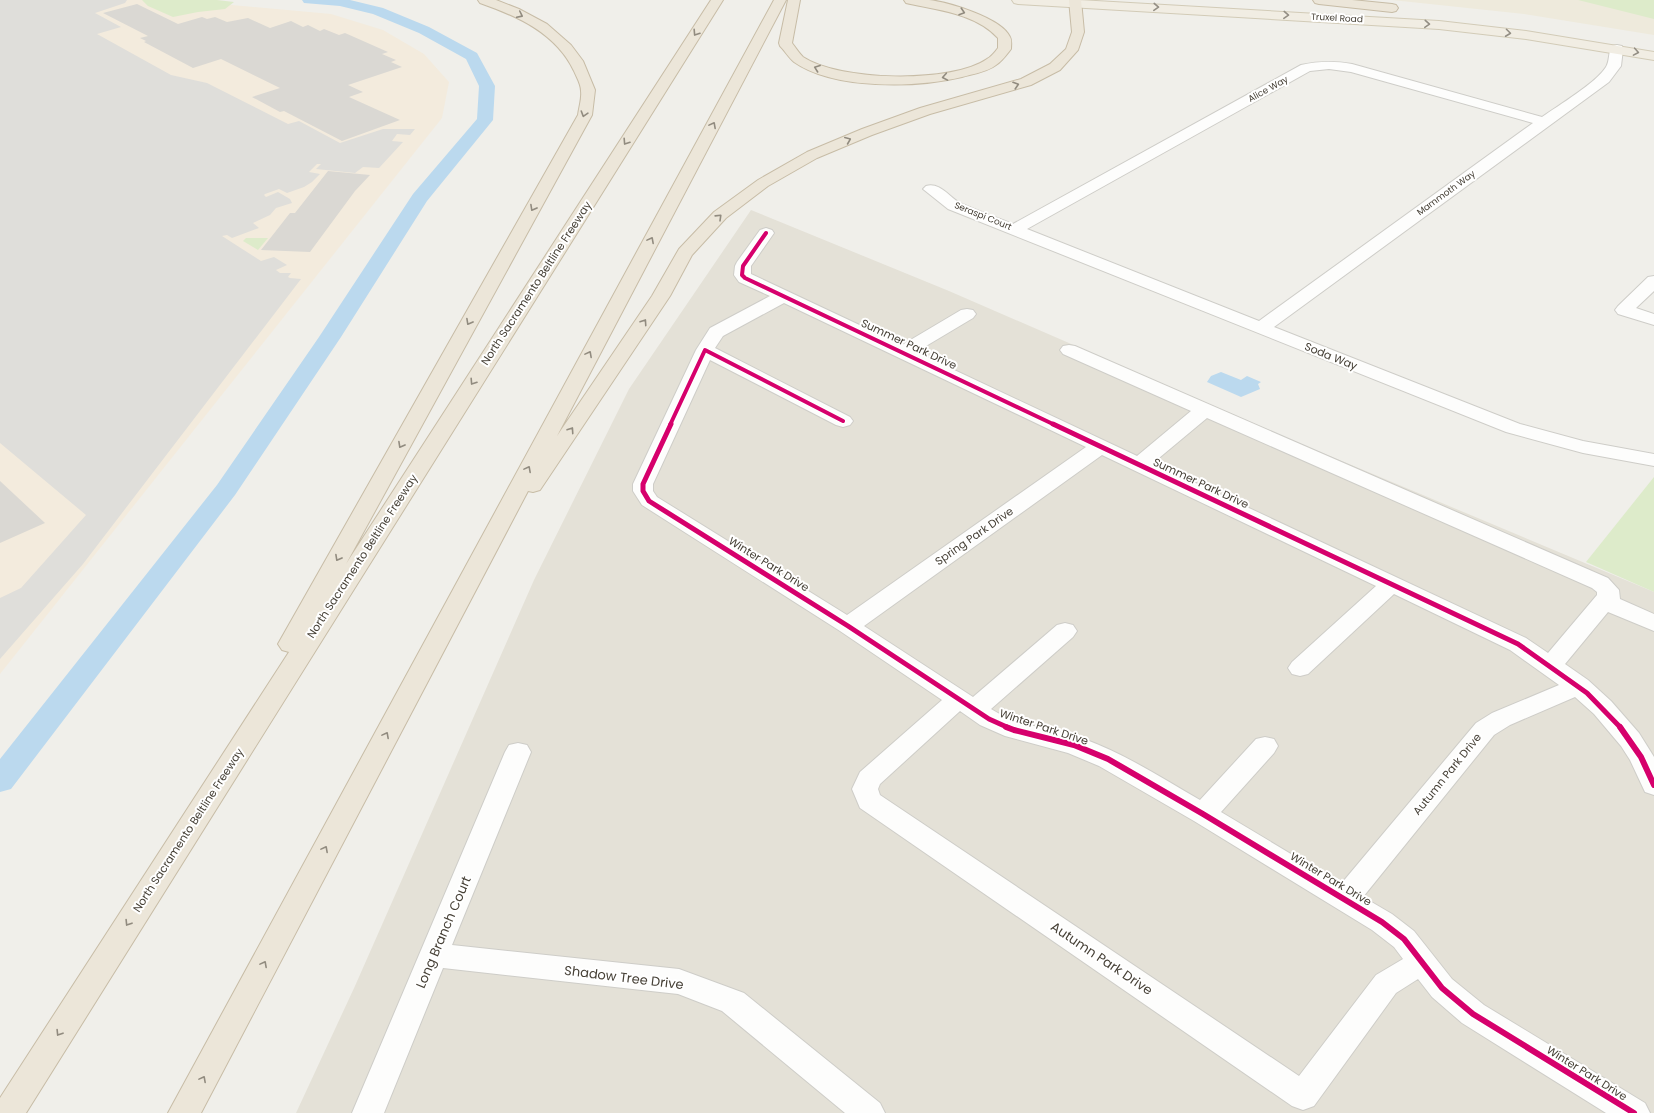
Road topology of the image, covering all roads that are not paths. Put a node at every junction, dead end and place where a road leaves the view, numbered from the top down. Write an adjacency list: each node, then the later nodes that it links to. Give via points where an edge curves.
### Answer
1 (484, 0): 45 (highway, one-way to 45, via 538,24 564,43 580,67 588,90 585,115)
2 (717, 0): 45 (highway, North Sacramento Beltline Freeway, one-way to 45)
3 (780, 0): 32 (highway, one-way to 3)
4 (794, 0): 5 (highway, one-way to 4, via 959,10 985,22 1002,35 1006,41 1005,47 991,62 977,69 947,77 894,81 848,76 811,66 798,59 788,48 786,43)
5 (910, 0)
6 (1018, 0): 8 (main road, Truxel Road)
7 (1202, 0): 9 (main road)
8 (1075, 1): 12 (main road, Truxel Road, one-way to 12, via 1439,25); 32 (highway, one-way to 8, via 661,296 686,253 720,215 763,183 812,155 925,111 1026,82 1055,67 1072,50 1078,32)
9 (1262, 2)
10 (1313, 2): 11 (main road, Truxel Road)
11 (1407, 9)
12 (1617, 49): 13 (main road, Truxel Road, one-way to 13); 14 (street, Mammoth Way, via 1614,66 1604,79)
13 (1654, 56)
14 (1544, 122): 16 (street, Alice Way, via 1352,68 1320,65 1306,68); 22 (street, Mammoth Way)
15 (931, 189): 16 (street, Seraspi Court, via 954,206)
16 (1015, 230): 22 (street, Soda Way)
17 (766, 233): 19 (street, Summer Park Drive, via 743,266 742,275)
18 (1654, 281): 21 (street, via 1624,310)
19 (784, 296): 23 (street, Winter Park Drive, via 716,332); 25 (street, Summer Park Drive)
20 (967, 314): 25 (street)
21 (1654, 320)
22 (1260, 328): 29 (street, Soda Way, via 1513,428 1556,442 1623,457)
23 (705, 350): 27 (street); 35 (street, Winter Park Drive, via 644,484 649,501)
24 (1069, 350): 26 (street)
25 (903, 352): 28 (street, Summer Park Drive)
26 (1204, 410): 30 (street); 33 (street, via 1600,583 1608,590 1609,598)
27 (843, 421)
28 (1101, 446): 30 (street, Summer Park Drive); 35 (street, Spring Park Drive)
29 (1654, 460)
30 (1138, 464): 31 (street, Summer Park Drive)
31 (1391, 584): 37 (street, Summer Park Drive, via 1518,644); 38 (street)
32 (463, 590): 50 (highway, one-way to 32)
33 (1604, 601): 34 (street); 37 (street)
34 (1654, 623)
35 (848, 626): 40 (street, Winter Park Drive)
36 (1065, 631): 40 (street)
37 (1551, 666): 39 (street, Summer Park Drive)
38 (1300, 668)
39 (1579, 686): 43 (street, Summer Park Drive, via 1627,735); 46 (street, Autumn Park Drive, via 1501,719 1484,729)
40 (967, 704): 44 (street, Winter Park Drive, via 989,719 1014,730 1074,745 1108,759); 48 (street, Autumn Park Drive, via 869,779 865,790 869,801 1303,1096 1386,984)
41 (1265, 746): 44 (street)
42 (518, 752): 47 (street, Long Branch Court)
43 (1654, 785)
44 (1203, 814): 46 (street, Winter Park Drive)
45 (180, 843): 49 (highway, North Sacramento Beltline Freeway, one-way to 49)
46 (1345, 899): 48 (street, Winter Park Drive, via 1404,939)
47 (434, 955): 51 (street, Long Branch Court); 52 (street, Shadow Tree Drive, via 679,982 732,1002)
48 (1422, 962): 53 (street, Winter Park Drive, via 1442,988 1473,1014)
49 (8, 1113)
50 (184, 1113)
51 (368, 1113)
52 (869, 1113)
53 (1634, 1113)

